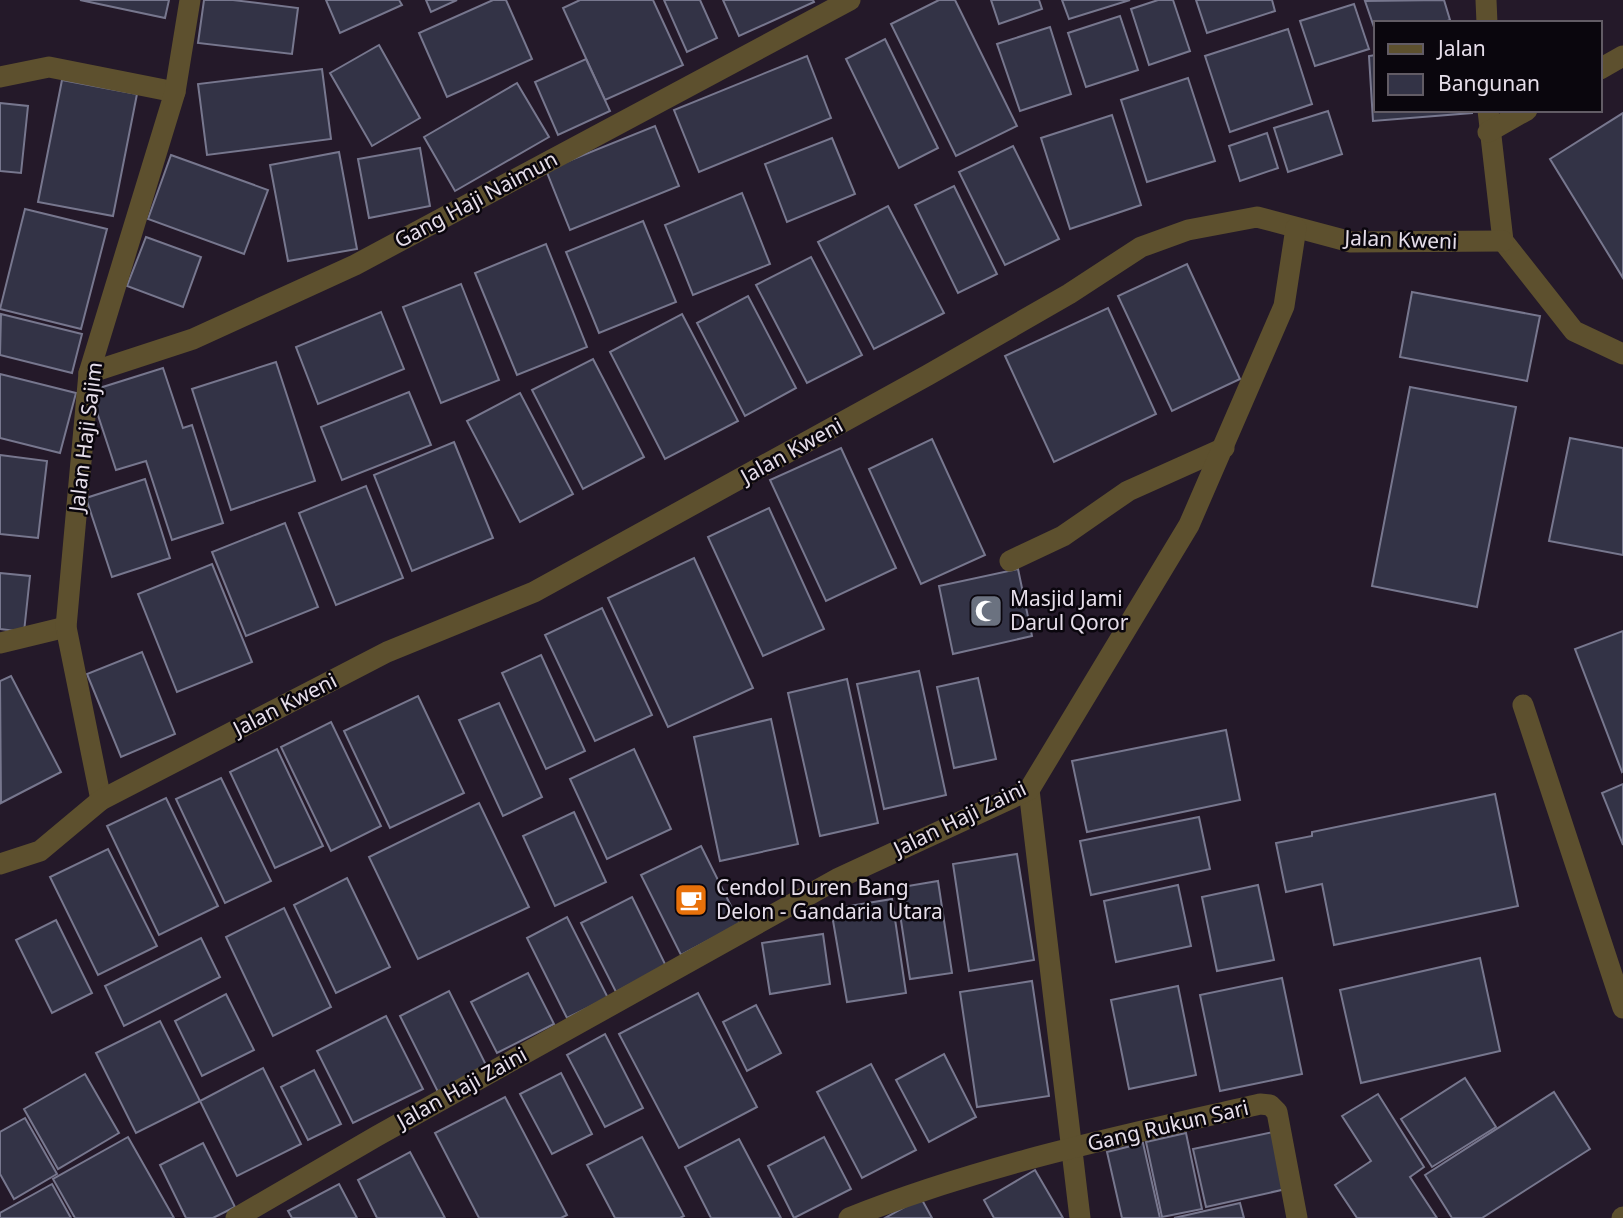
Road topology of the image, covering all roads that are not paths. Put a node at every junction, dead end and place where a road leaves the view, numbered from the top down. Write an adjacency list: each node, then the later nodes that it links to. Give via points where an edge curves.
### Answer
1 (190, 0): 8 (street, Jalan Haji Sajim)
2 (850, 0): 15 (street, Gang Haji Naimun, via 355,265 193,339)
3 (1486, 0): 4 (street)
4 (1487, 21)
5 (1623, 56): 6 (street)
6 (1602, 68)
7 (0, 77): 8 (street, via 49,67)
8 (175, 92): 15 (street, Jalan Haji Sajim)
9 (1488, 112): 11 (street)
10 (1523, 112): 11 (street)
11 (1488, 132): 13 (street)
12 (1296, 228): 13 (street, Jalan Kweni, via 1351,242); 16 (street, Jalan Haji Zaini, via 1284,306); 22 (street, Jalan Kweni, via 1257,217 1188,230 1142,247 939,369 534,592 387,652)
13 (1503, 241): 14 (street, via 1574,331)
14 (1623, 354)
15 (89, 373): 18 (street, Jalan Haji Sajim)
16 (1224, 448): 17 (street, via 1128,491 1063,536); 21 (street, Jalan Haji Zaini, via 1189,525)
17 (1010, 561)
18 (66, 627): 19 (street); 22 (street, Jalan Haji Sajim)
19 (0, 643)
20 (1523, 705): 24 (street)
21 (1029, 790): 25 (street); 26 (street, Jalan Haji Zaini, via 839,878)
22 (102, 800): 23 (street, Jalan Kweni, via 40,851)
23 (0, 864)
24 (1623, 1008)
25 (1074, 1147): 27 (street, via 920,1189); 28 (street); 29 (street, Gang Rukun Sari, via 1270,1105 1277,1112)
26 (236, 1218)
27 (849, 1218)
28 (1080, 1218)
29 (1297, 1218)

